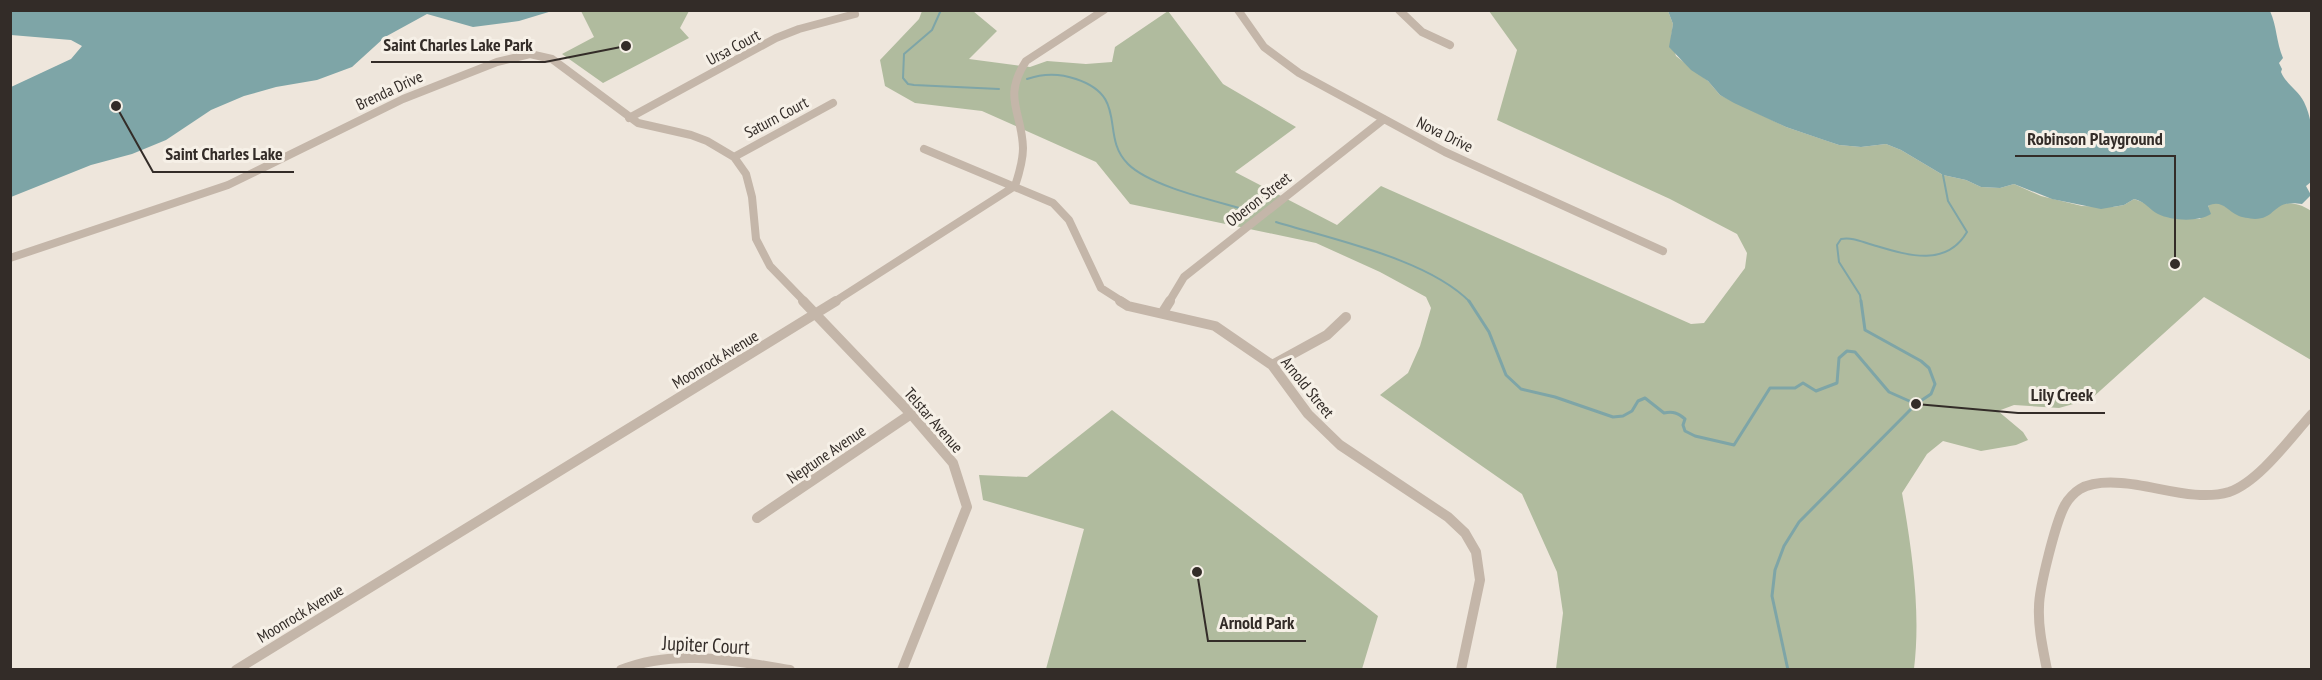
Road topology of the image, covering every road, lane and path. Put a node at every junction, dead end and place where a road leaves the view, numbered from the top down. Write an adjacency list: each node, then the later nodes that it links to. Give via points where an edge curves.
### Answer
1 (1104, 10): 11 (street, via 1026,61 1018,72 1012,96 1023,159)
2 (1238, 10): 8 (street, Nova Drive, via 1260,45 1277,60)
3 (1399, 10): 5 (street, via 1416,29)
4 (855, 14): 7 (street, Ursa Court, via 776,38)
5 (1450, 45)
6 (832, 103): 10 (street, Saturn Court)
7 (629, 118): 10 (street, Brenda Drive, via 691,135); 13 (street, Brenda Drive, via 552,59 530,54 497,62 403,99 228,185)
8 (1384, 119): 12 (street, Nova Drive, via 1445,152); 14 (street, Oberon Street, via 1184,277)
9 (924, 149): 11 (street, Arnold Street)
10 (734, 157): 15 (street, via 746,174 756,239 770,266)
11 (1015, 186): 14 (street, Arnold Street, via 1053,203 1069,220 1101,288 1128,306); 15 (street, Moonrock Avenue)
12 (1663, 251)
13 (10, 258)
14 (1163, 312): 17 (street, Arnold Street, via 1215,326)
15 (816, 314): 18 (street, Telstar Avenue); 21 (street, Moonrock Avenue)
16 (1346, 317): 17 (street, via 1328,335)
17 (1272, 364): 25 (street, Arnold Street, via 1330,437 1448,517 1471,542 1480,580)
18 (911, 414): 20 (street, Neptune Avenue); 24 (street, Telstar Avenue, via 953,463 967,507)
19 (2312, 414): 26 (street, via 2251,478 2229,492 2194,493 2116,483 2090,485 2073,494 2062,510 2039,605)
20 (757, 518)
21 (236, 669)
22 (621, 669): 23 (street, Jupiter Court, via 666,658)
23 (790, 669)
24 (902, 669)
25 (1461, 669)
26 (2048, 669)

